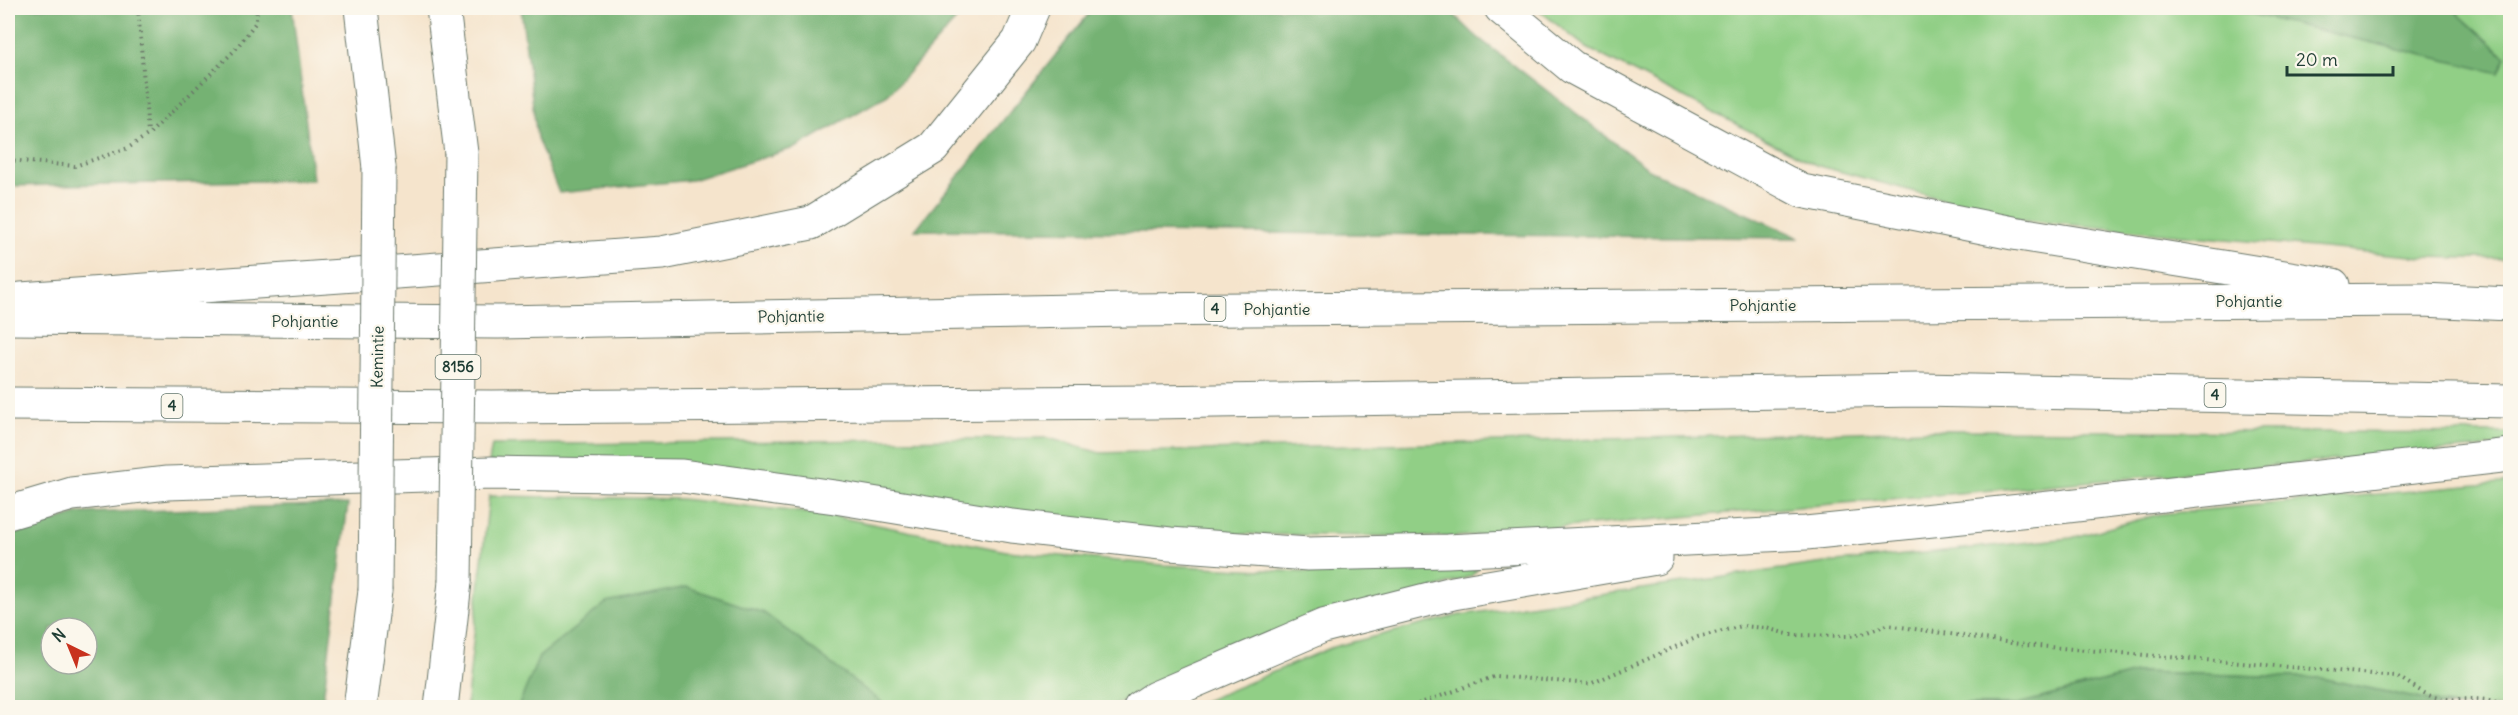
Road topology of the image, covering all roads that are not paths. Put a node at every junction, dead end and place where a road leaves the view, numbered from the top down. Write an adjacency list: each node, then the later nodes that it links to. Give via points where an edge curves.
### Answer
1 (361, 8): 14 (main road, Kemintie, bridge, via 379,168 375,591)
2 (443, 8): 15 (main road, 8156, bridge, via 461,153 455,582)
3 (1033, 8): 5 (main road, via 1019,41 933,148 811,223 662,253)
4 (1501, 8): 6 (main road, via 1572,66 1802,191 2013,233)
5 (8, 300)
6 (2423, 300): 7 (main road, Pohjantie / 4); 8 (main road, Pohjantie / 4, via 1141,309 498,322)
7 (2511, 304)
8 (8, 318)
9 (2511, 401): 10 (main road, 4, via 1919,390 504,407)
10 (8, 404)
11 (2511, 455): 13 (main road)
12 (8, 513): 13 (main road, via 72,494 167,483 492,473 682,476 1012,526 1170,544 1308,554)
13 (1806, 533): 16 (main road, via 1453,593 1323,626)
14 (360, 708)
15 (441, 708)
16 (1140, 708)

